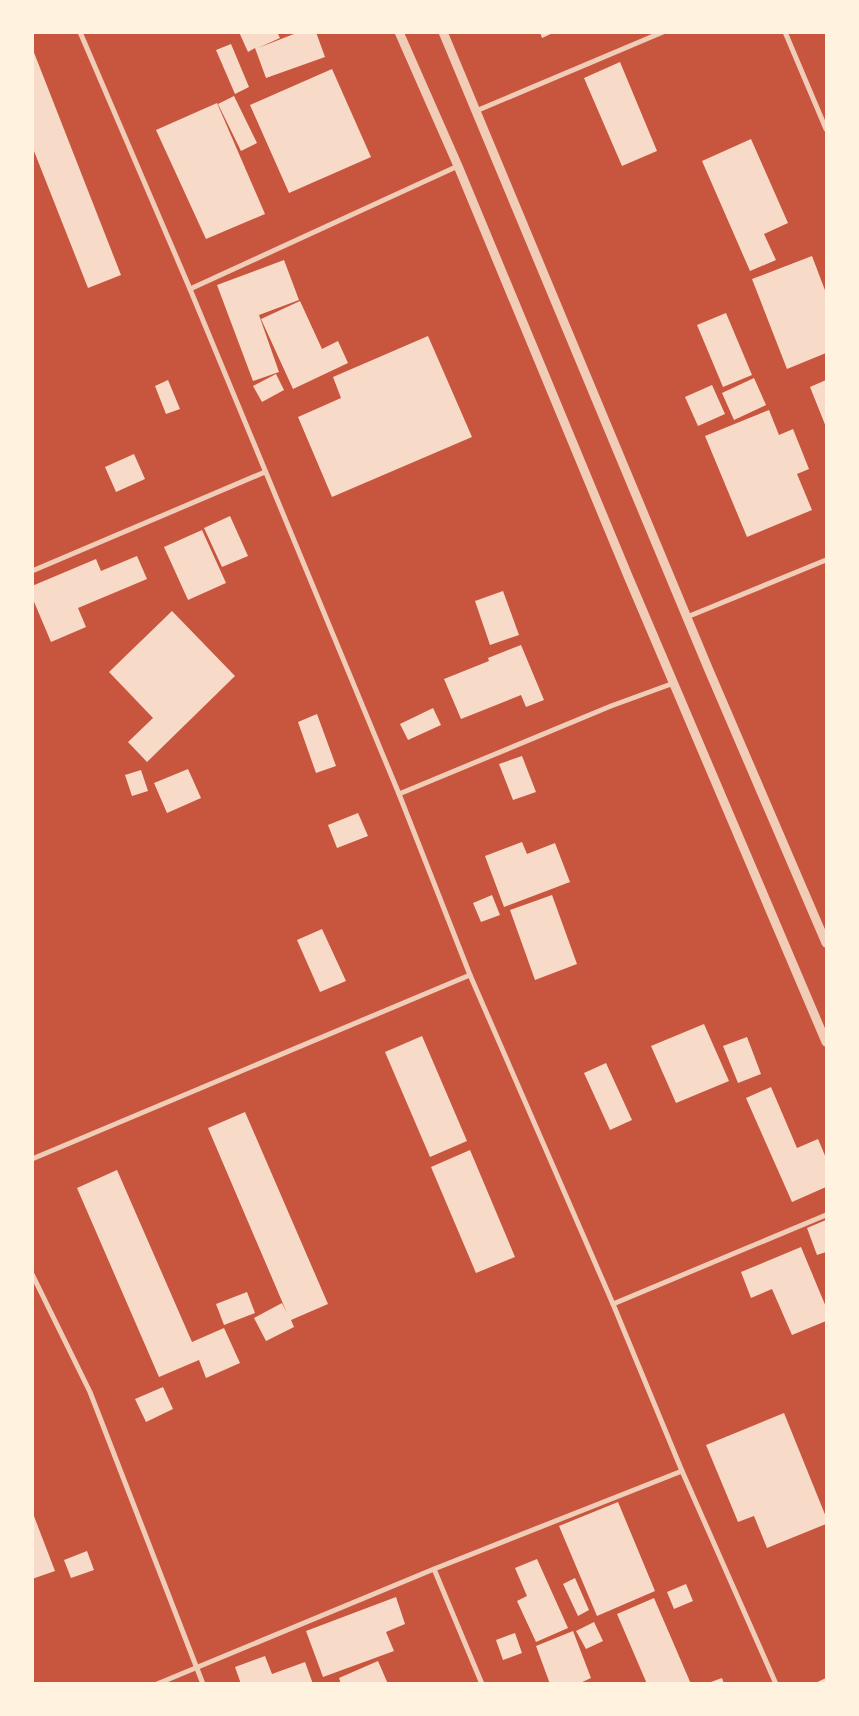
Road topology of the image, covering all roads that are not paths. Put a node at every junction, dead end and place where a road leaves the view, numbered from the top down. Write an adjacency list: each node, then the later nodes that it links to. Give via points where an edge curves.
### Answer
1 (80, 32): 9 (street)
2 (399, 32): 8 (street)
3 (443, 32): 6 (street)
4 (663, 32): 6 (street)
5 (785, 32): 7 (street)
6 (476, 111): 13 (street)
7 (826, 129)
8 (458, 166): 9 (street); 14 (street)
9 (190, 289): 10 (street)
10 (265, 472): 12 (street); 15 (street)
11 (826, 560): 13 (street)
12 (32, 572)
13 (687, 617): 16 (street)
14 (674, 682): 15 (street); 18 (street)
15 (399, 794): 17 (street)
16 (826, 942)
17 (470, 975): 19 (street); 22 (street)
18 (826, 1042)
19 (32, 1159)
20 (826, 1215): 22 (street)
21 (32, 1274): 25 (street, via 90,1392)
22 (612, 1304): 23 (street)
23 (682, 1471): 24 (street); 29 (street)
24 (434, 1569): 25 (street); 28 (street)
25 (196, 1666): 26 (street); 27 (street)
26 (158, 1684)
27 (203, 1684)
28 (482, 1684)
29 (776, 1684)

